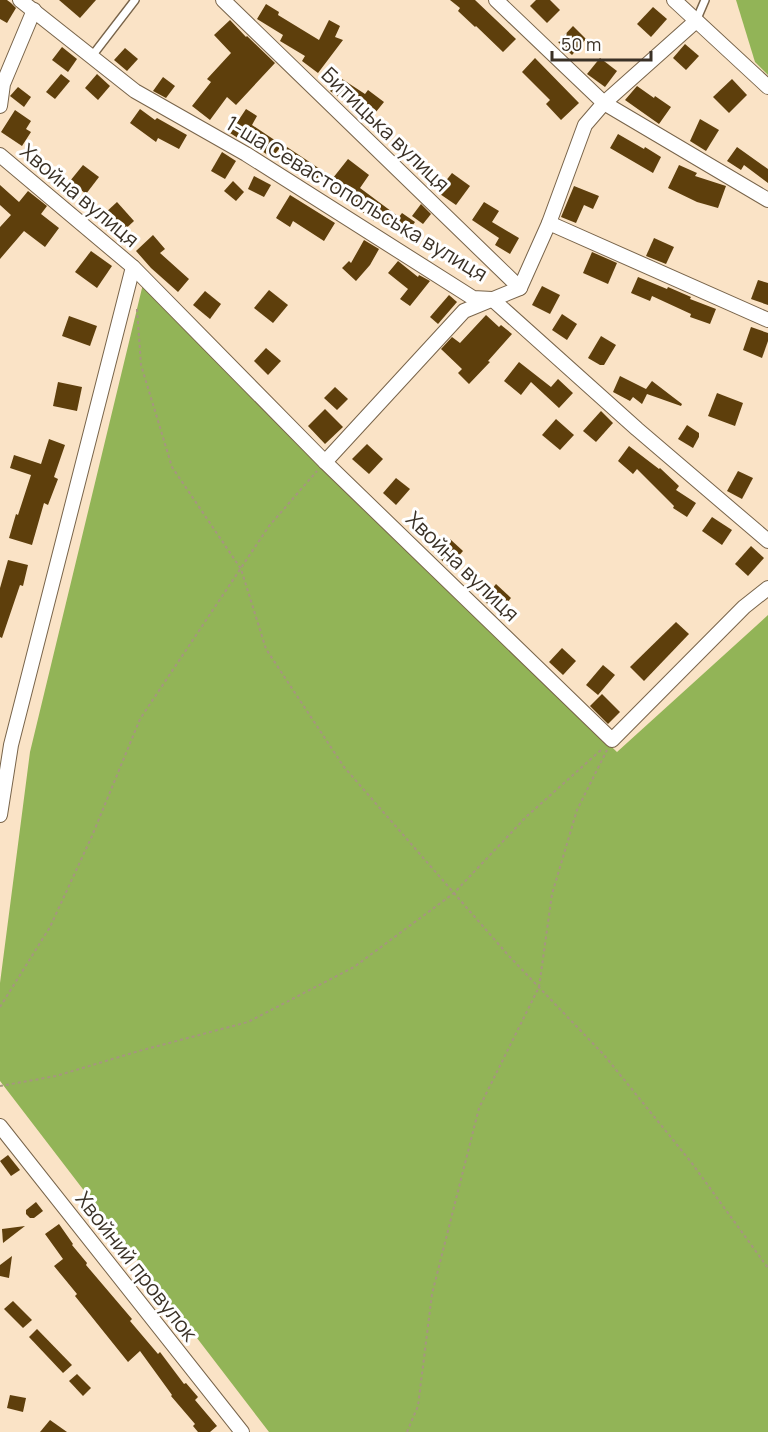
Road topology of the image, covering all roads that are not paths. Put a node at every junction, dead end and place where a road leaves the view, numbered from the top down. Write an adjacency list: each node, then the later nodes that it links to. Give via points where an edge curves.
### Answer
1 (20, 0): 7 (street, 1-ша Севастопольська вулиця)
2 (135, 0): 9 (lane)
3 (223, 0): 18 (street, Битицька вулиця)
4 (496, 0): 12 (street)
5 (674, 0): 8 (street)
6 (705, 0): 8 (lane)
7 (34, 10): 9 (street, 1-ша Севастопольська вулиця); 10 (street)
8 (696, 21): 11 (street); 12 (street)
9 (92, 56): 19 (street, 1-ша Севастопольська вулиця, via 135,91 246,154 473,298)
10 (2, 84): 13 (street)
11 (768, 87)
12 (604, 102): 15 (street); 16 (street, via 585,125)
13 (0, 106)
14 (0, 155): 17 (street, Хвойна вулиця)
15 (768, 200)
16 (549, 223): 18 (street); 20 (street)
17 (133, 267): 21 (street, Хвойна вулиця); 24 (street, Хвойна вулиця, via 11,745)
18 (520, 288): 19 (street)
19 (492, 299): 21 (street, via 464,311); 22 (street, 1-ша Севастопольська вулиця)
20 (768, 320)
21 (325, 462): 23 (street, Хвойна вулиця, via 612,740 744,607)
22 (768, 541)
23 (768, 588)
24 (0, 815)
25 (0, 1126): 26 (street, Хвойний провулок)
26 (242, 1432)

